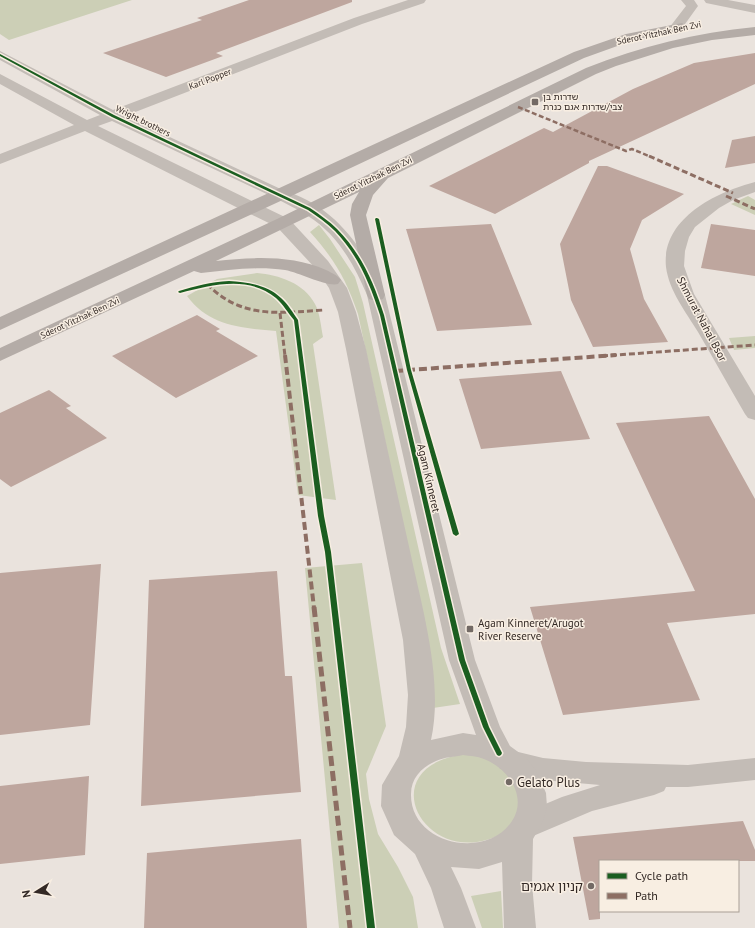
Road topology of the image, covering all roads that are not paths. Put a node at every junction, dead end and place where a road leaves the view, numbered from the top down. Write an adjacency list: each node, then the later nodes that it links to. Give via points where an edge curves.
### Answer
1 (420, 0): 12 (street, Karl Popper, via 358,21)
2 (687, 0): 8 (street, via 692,6 691,10 679,19)
3 (710, 0): 4 (street)
4 (755, 8)
5 (755, 17): 6 (main road)
6 (731, 20)
7 (696, 24): 8 (main road, Sderot Yitzhak Ben Zvi)
8 (675, 28): 17 (main road, Sderot Yitzhak Ben Zvi, via 631,37 579,55)
9 (755, 31): 15 (main road, Sderot Yitzhak Ben Zvi, via 674,42 620,59)
10 (0, 55): 12 (street, Wright brothers)
11 (0, 78): 13 (street)
12 (113, 116): 13 (street, Karl Popper); 17 (street, Wright brothers)
13 (86, 126): 14 (street, Karl Popper); 18 (street)
14 (0, 159)
15 (385, 172): 19 (main road, Sderot Yitzhak Ben Zvi); 23 (main road, via 368,189 360,204 358,215)
16 (755, 187): 26 (street, Shmurat Nahal Bsor, via 733,193 702,212 680,239 675,253 675,268 681,285)
17 (281, 195): 18 (main road, Sderot Yitzhak Ben Zvi); 19 (street, Agam Kinneret)
18 (252, 208): 20 (street); 24 (main road, Sderot Yitzhak Ben Zvi)
19 (309, 209): 20 (main road, Sderot Yitzhak Ben Zvi); 23 (street, Agam Kinneret, via 326,220 347,243 370,280)
20 (283, 223): 21 (main road, Sderot Yitzhak Ben Zvi); 22 (street, via 299,238)
21 (180, 271): 22 (main road, via 230,264 277,263 315,270); 25 (main road, Sderot Yitzhak Ben Zvi)
22 (332, 280): 28 (street, via 338,288 347,312 356,349 416,640 421,695 420,727)
23 (376, 295): 27 (street, Agam Kinneret, via 460,654 486,727)
24 (0, 324)
25 (0, 355)
26 (755, 414)
27 (504, 757): 28 (street, via 480,746 451,744 430,749); 30 (street, via 544,769); 31 (street, via 515,765 527,780 533,797 532,812)
28 (413, 758): 32 (street, via 403,770 395,787 394,805 402,823 415,839)
29 (755, 770): 30 (street)
30 (688, 776): 31 (street, via 604,794 552,813)
31 (522, 832): 32 (street, via 502,849 481,856 457,856); 34 (street, via 517,884)
32 (426, 846): 33 (street, via 446,888)
33 (460, 928)
34 (520, 928)

